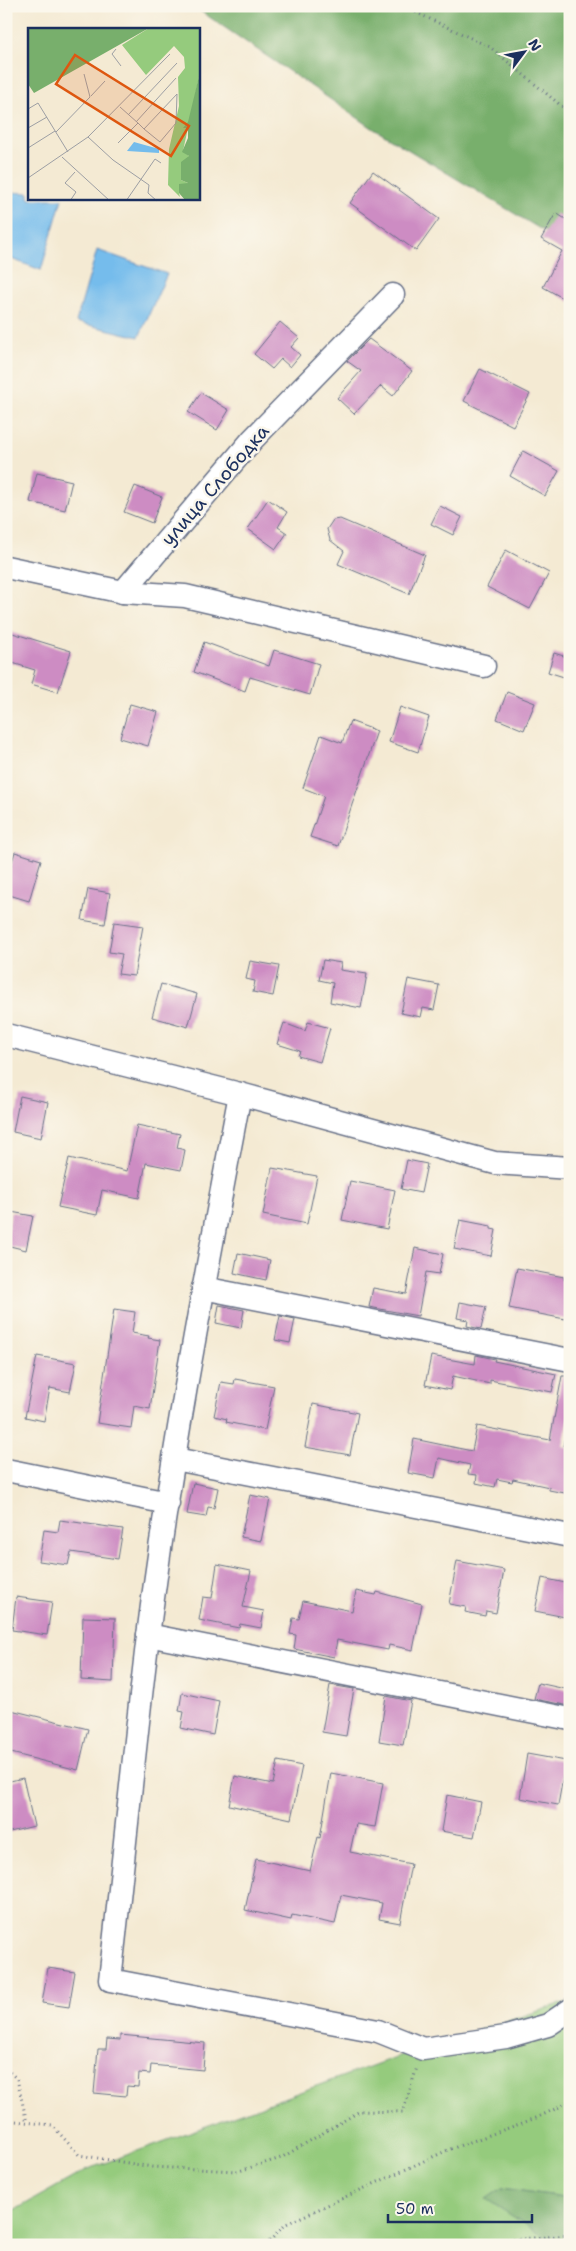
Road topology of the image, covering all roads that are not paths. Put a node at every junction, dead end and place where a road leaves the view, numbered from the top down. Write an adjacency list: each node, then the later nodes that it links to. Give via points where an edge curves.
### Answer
1 (393, 295): 3 (street, улица Слободка, via 252,440)
2 (6, 567): 3 (street)
3 (124, 592): 4 (street, via 185,596)
4 (484, 666)
5 (6, 1036): 6 (street)
6 (240, 1094): 7 (street, via 495,1163); 8 (street)
7 (570, 1168)
8 (203, 1288): 9 (street); 10 (street)
9 (570, 1360)
10 (175, 1460): 12 (street); 13 (street)
11 (6, 1470): 12 (street)
12 (168, 1503): 14 (street)
13 (570, 1536)
14 (148, 1635): 15 (street); 16 (street, via 110,1980 378,2030 423,2049 506,2037 548,2025)
15 (570, 1719)
16 (570, 2010)

